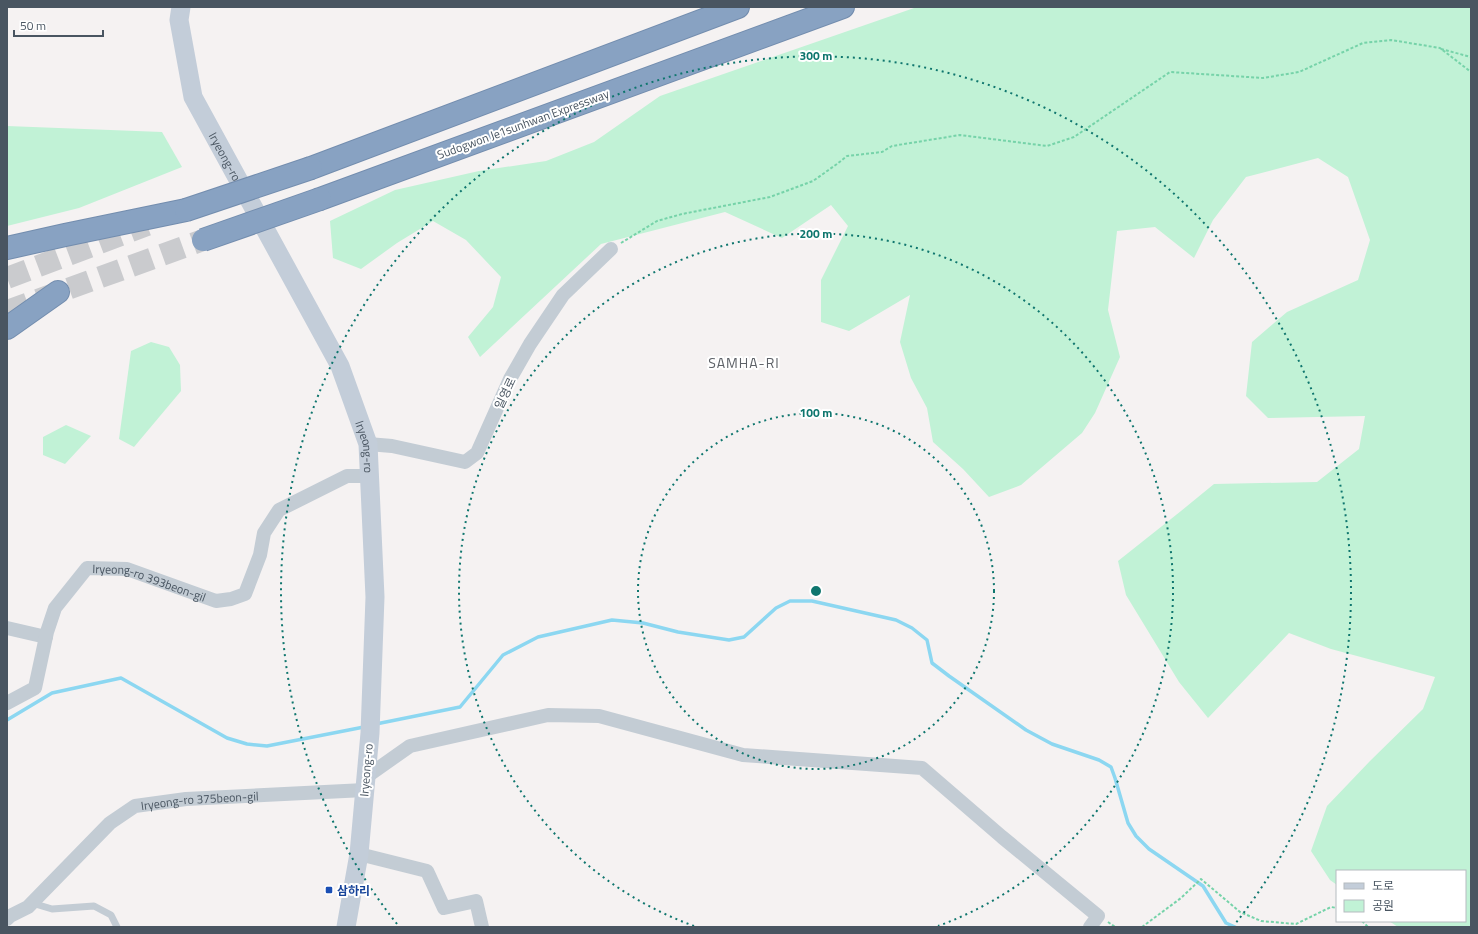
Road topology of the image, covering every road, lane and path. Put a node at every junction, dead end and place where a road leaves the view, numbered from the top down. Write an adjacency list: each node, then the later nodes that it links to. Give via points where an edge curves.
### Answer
1 (181, 7): 12 (main road, Iryeong-ro, via 179,20 194,97 340,366)
2 (738, 7): 8 (highway, bridge, via 311,168 186,210)
3 (843, 7): 7 (highway, Sudogwon Je1sunhwan Expressway, bridge)
4 (1440, 48): 5 (path); 6 (path); 9 (path, via 1391,40 1363,43 1299,72 1262,78 1170,72 1074,137 1047,146 960,135 892,146 882,152 847,156 813,181 770,197 657,221)
5 (1471, 57)
6 (1471, 72)
7 (203, 240)
8 (7, 248)
9 (611, 249): 12 (street, 일영로, via 563,295 530,344 510,379 477,453 465,462 392,446)
10 (58, 292): 11 (highway)
11 (7, 328)
12 (368, 444): 13 (main road, Iryeong-ro)
13 (370, 476): 15 (street, Iryeong-ro 393beon-gil, via 347,476 279,510 264,533 260,555 245,594 216,601 127,569 87,568 55,608); 17 (main road, Iryeong-ro, via 375,597 370,733)
14 (7, 628): 15 (street)
15 (46, 637): 16 (street, Iryeong-ro 393beon-gil, via 35,688)
16 (7, 703)
17 (365, 784): 18 (main road, Iryeong-ro); 19 (street, Iryeong-ro 375beon-gil, via 186,798 135,806 110,824); 25 (street, via 410,746 548,715 599,716 743,755 922,768 1098,916)
18 (359, 854): 23 (main road, Iryeong-ro); 24 (street, via 427,871 444,908 476,901)
19 (32, 903): 21 (street, Iryeong-ro 375beon-gil); 22 (lane, via 52,909 94,906 111,915)
20 (1336, 908): 26 (path, via 1331,907 1296,924 1261,921 1240,912 1201,879 1181,898)
21 (7, 919)
22 (117, 927)
23 (346, 927)
24 (482, 927)
25 (1090, 927)
26 (1142, 927)

